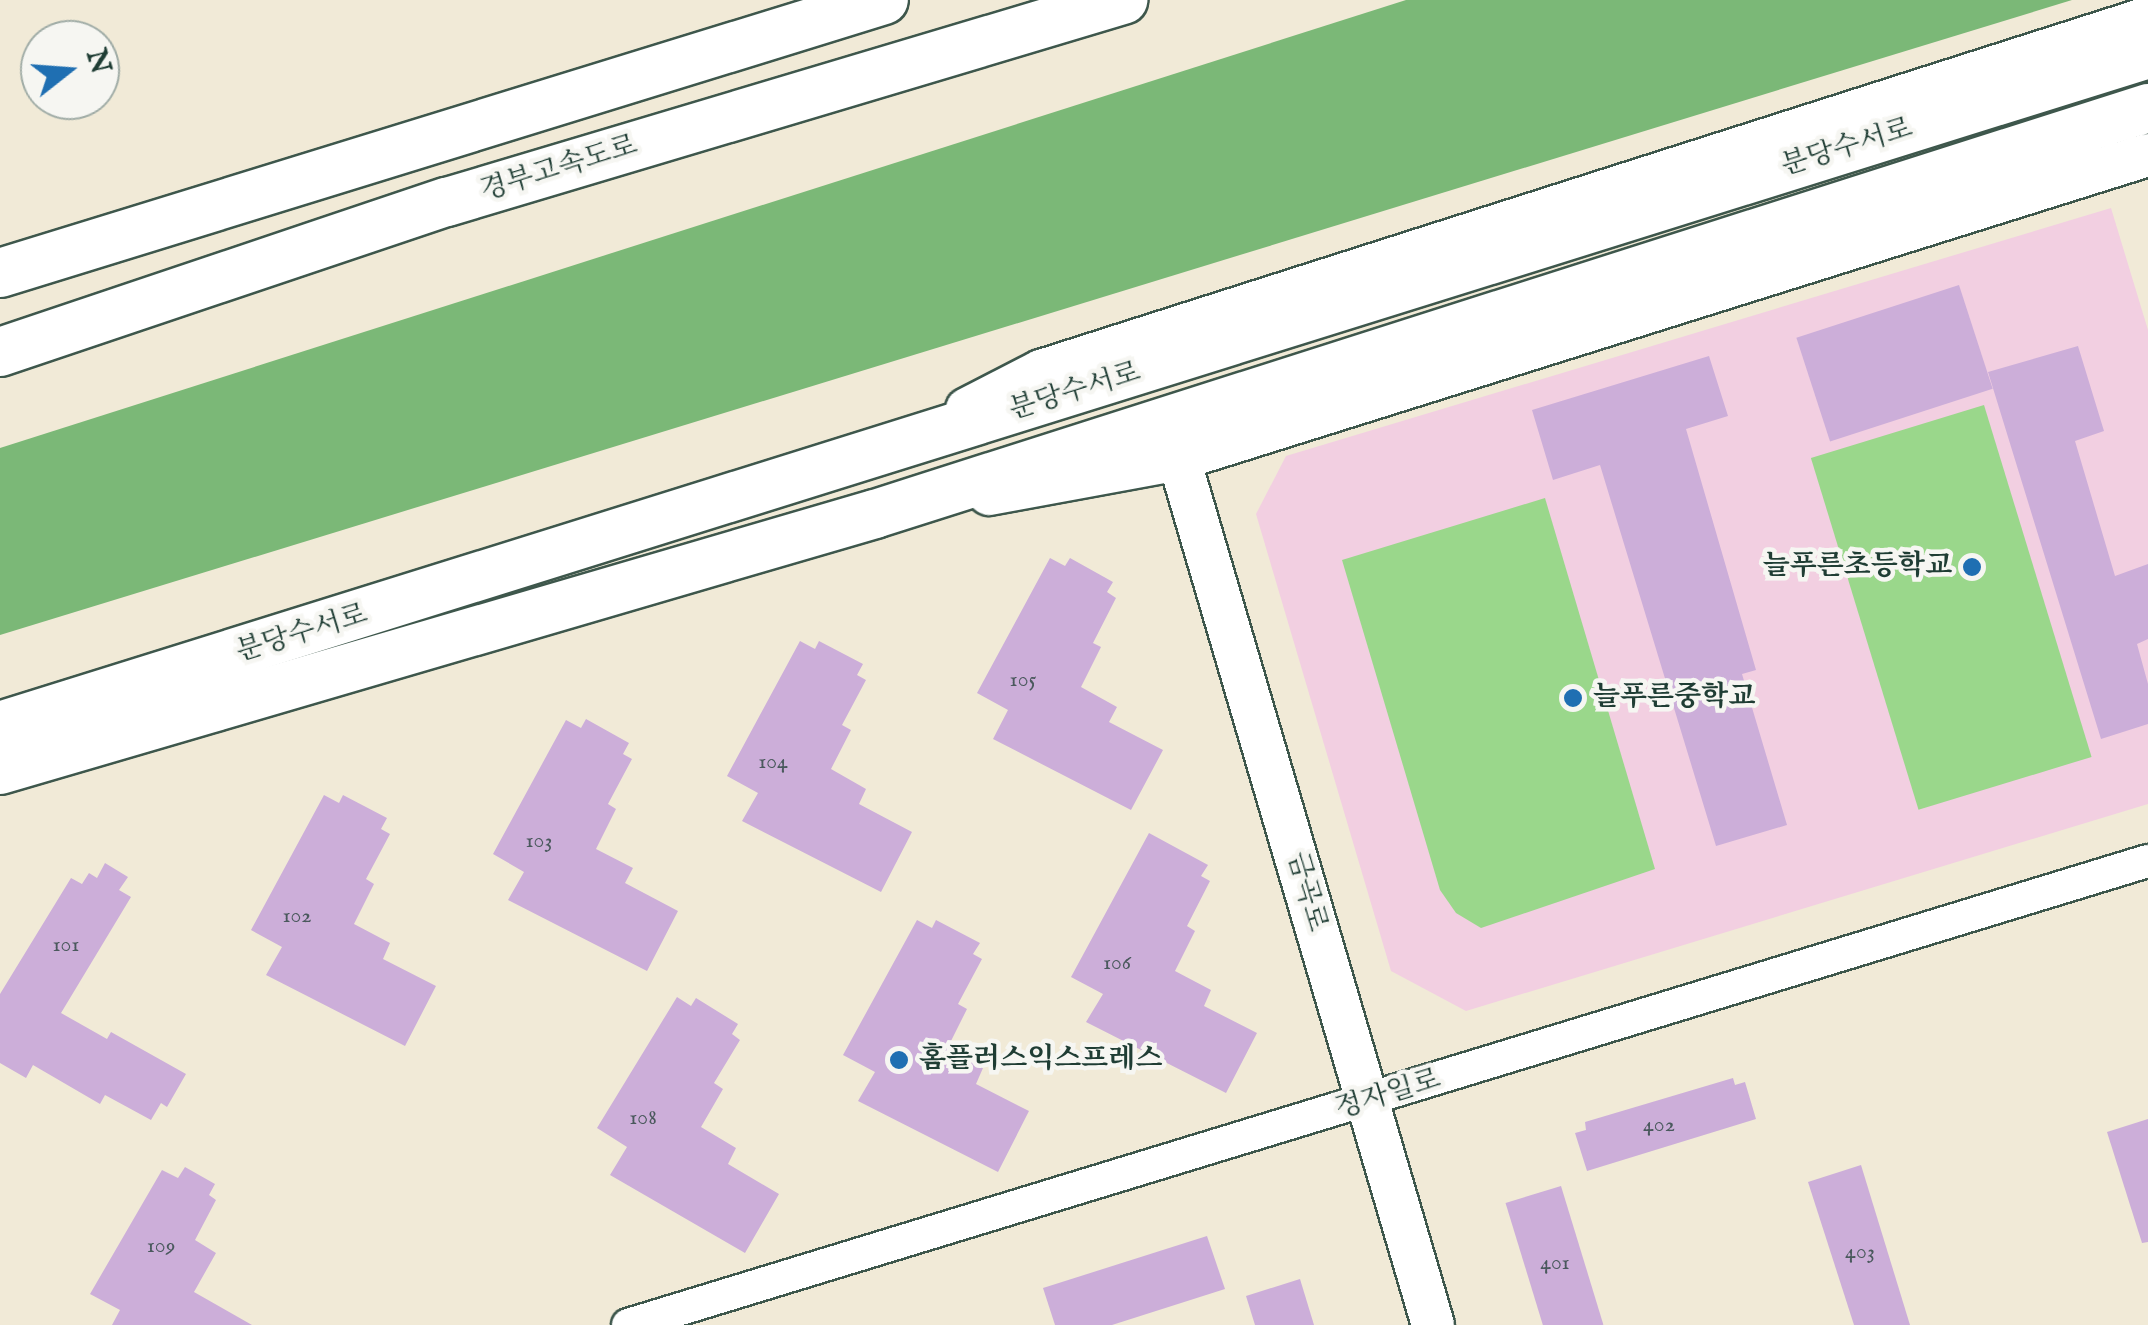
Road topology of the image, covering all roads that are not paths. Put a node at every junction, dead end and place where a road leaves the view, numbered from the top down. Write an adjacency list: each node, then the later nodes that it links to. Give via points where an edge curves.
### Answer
1 (884, 0): 7 (highway)
2 (1123, 0): 8 (highway, 경부고속도로, via 447,202)
3 (2148, 18): 9 (main road, via 1041,371)
4 (2148, 54): 9 (highway, 분당수서로)
5 (2148, 108): 11 (highway, 분당수서로)
6 (2148, 155): 10 (main road)
7 (0, 272)
8 (0, 352)
9 (882, 452): 12 (highway, 분당수서로)
10 (1179, 460): 11 (main road); 15 (main road, 금곡로)
11 (875, 514): 13 (highway, 분당수서로)
12 (0, 726)
13 (0, 770)
14 (2148, 861): 15 (street, 정자일로)
15 (1368, 1101): 16 (street, 정자일로); 17 (main road, 금곡로)
16 (628, 1325)
17 (1433, 1325)

